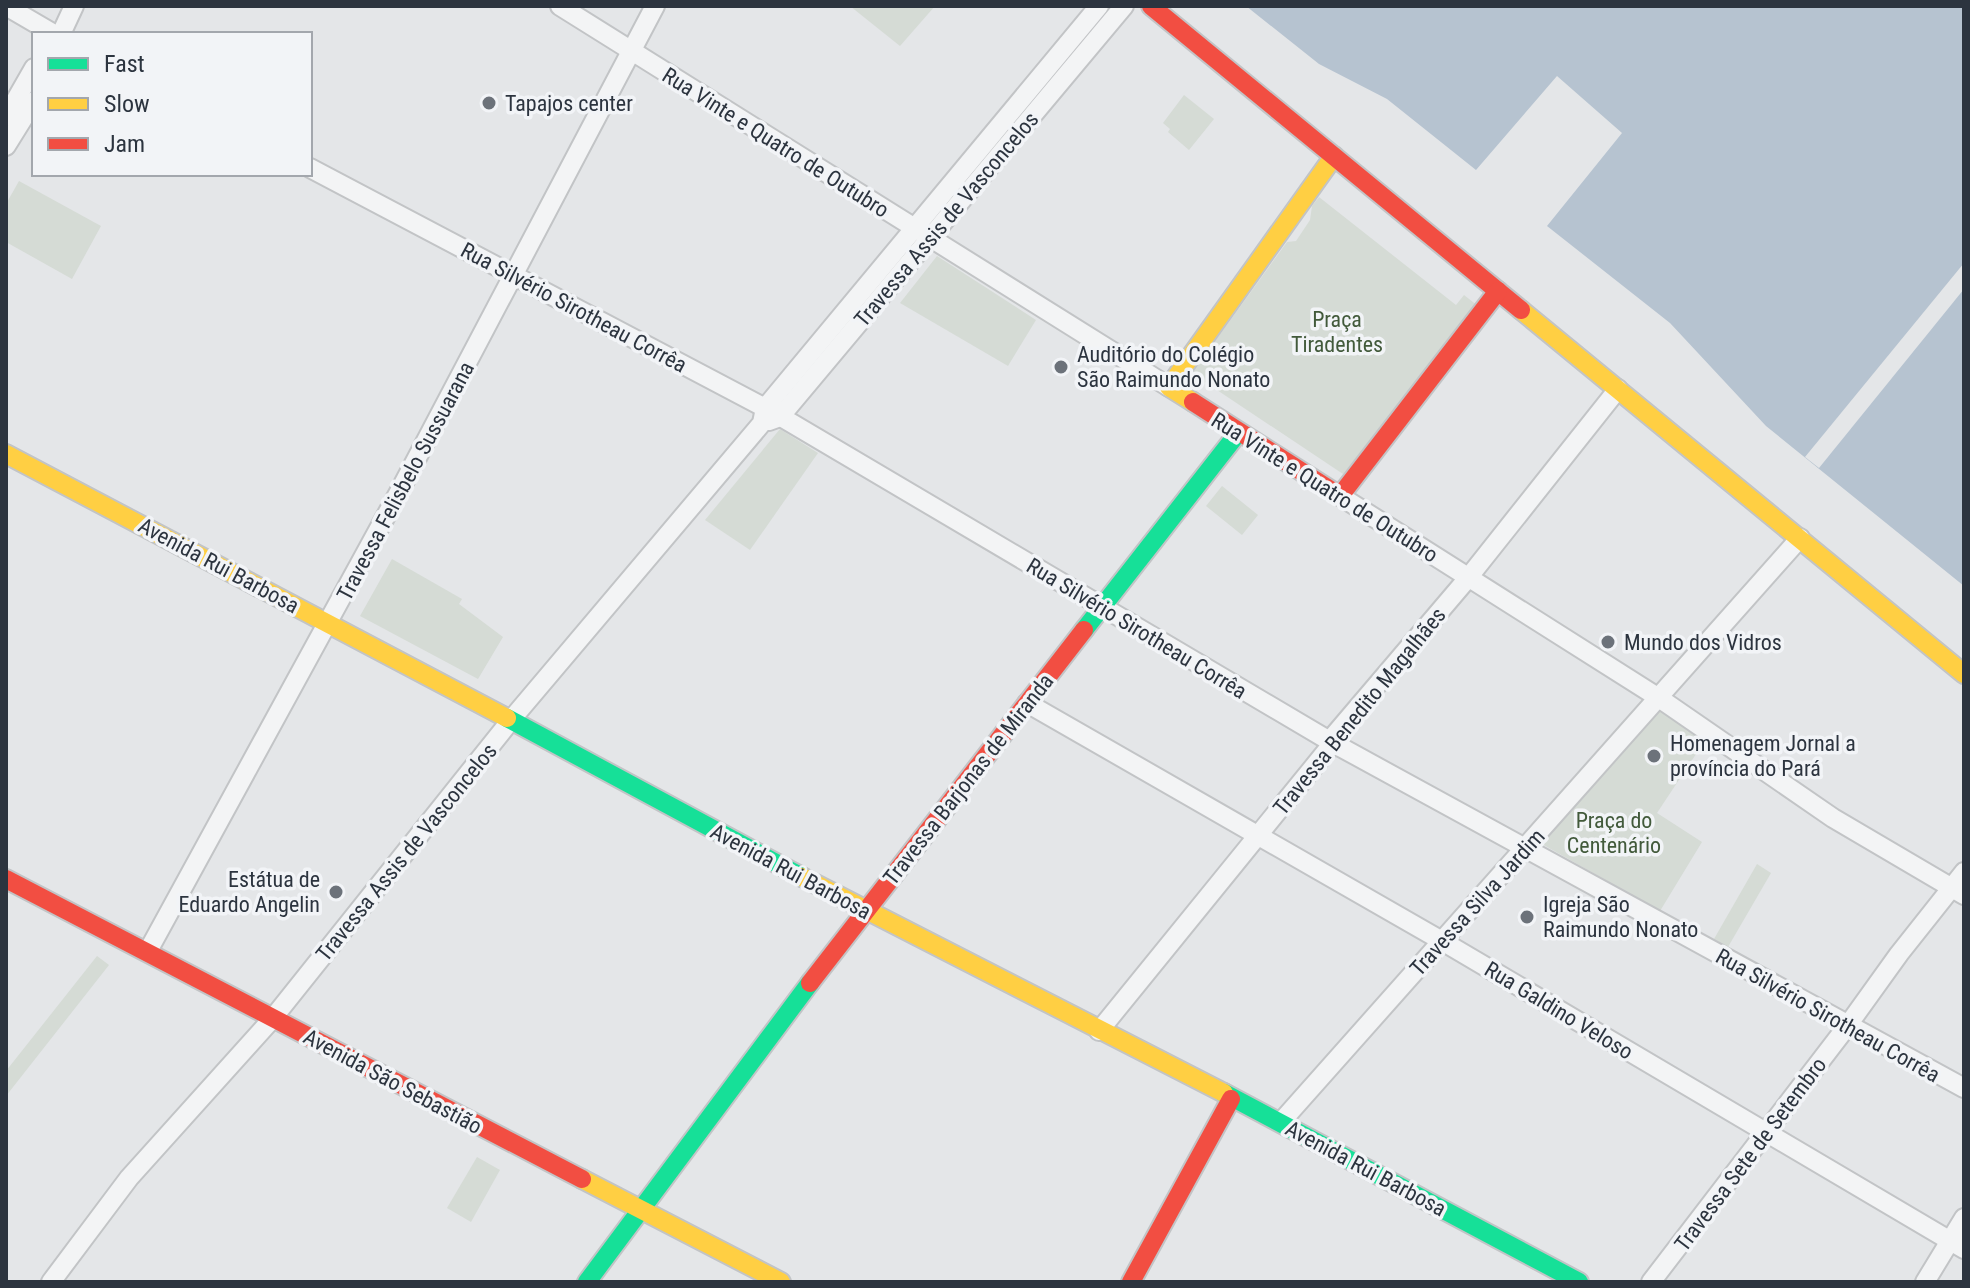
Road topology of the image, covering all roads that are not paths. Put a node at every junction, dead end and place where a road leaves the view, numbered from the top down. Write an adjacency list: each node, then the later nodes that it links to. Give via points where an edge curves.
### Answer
1 (6, 6): 8 (street)
2 (74, 6): 9 (street)
3 (560, 6): 10 (street, Rua Vinte e Quatro de Outubro)
4 (655, 6): 10 (street, Travessa Felisbelo Sussuarana)
5 (1099, 6): 17 (street, Travessa Assis de Vasconcelos)
6 (1124, 6): 17 (street, Travessa Assis de Vasconcelos)
7 (1151, 6): 15 (main road)
8 (51, 32)
9 (62, 32)
10 (631, 52): 17 (street, Rua Vinte e Quatro de Outubro); 18 (street, Travessa Felisbelo Sussuarana)
11 (32, 72): 13 (street)
12 (32, 104): 14 (street)
13 (6, 117)
14 (6, 146)
15 (1334, 156): 19 (main road); 20 (main road)
16 (312, 169): 18 (street, Rua Silvério Sirotheau Corrêa)
17 (922, 234): 20 (street, Rua Vinte e Quatro de Outubro); 22 (street, Travessa Assis de Vasconcelos)
18 (515, 274): 22 (street, Rua Silvério Sirotheau Corrêa); 29 (street, Travessa Felisbelo Sussuarana)
19 (1498, 291): 21 (main road); 25 (main road)
20 (1169, 387): 23 (main road, Rua Vinte e Quatro de Outubro)
21 (1618, 389): 26 (main road); 27 (street, Travessa Benedito Magalhães)
22 (769, 416): 28 (street, Rua Silvério Sirotheau Corrêa); 33 (street, Travessa Assis de Vasconcelos)
23 (1238, 433): 25 (main road, Rua Vinte e Quatro de Outubro); 28 (main road, Travessa Barjonas de Miranda)
24 (6, 454): 29 (main road, Avenida Rui Barbosa)
25 (1340, 496): 27 (street, Rua Vinte e Quatro de Outubro)
26 (1800, 538): 30 (main road); 31 (street, Travessa Silva Jardim)
27 (1468, 578): 31 (street, Rua Vinte e Quatro de Outubro); 34 (street, Travessa Benedito Magalhães, via 1331,739)
28 (1103, 607): 32 (main road, Travessa Barjonas de Miranda); 34 (street, Rua Silvério Sirotheau Corrêa)
29 (329, 622): 33 (main road, Avenida Rui Barbosa); 42 (street, Travessa Felisbelo Sussuarana)
30 (1964, 674)
31 (1659, 698): 36 (street, Travessa Silva Jardim); 39 (street, Rua Vinte e Quatro de Outubro, via 1833,818)
32 (1027, 703): 35 (street, Rua Galdino Veloso); 40 (main road, Travessa Barjonas de Miranda)
33 (511, 720): 40 (main road, Avenida Rui Barbosa); 43 (street, Travessa Assis de Vasconcelos)
34 (1333, 743): 35 (street, Travessa Benedito Magalhães); 36 (street, Rua Silvério Sirotheau Corrêa)
35 (1259, 835): 41 (street, Rua Galdino Veloso); 45 (street, Travessa Benedito Magalhães)
36 (1524, 850): 41 (street, Travessa Silva Jardim); 44 (street, Rua Silvério Sirotheau Corrêa)
37 (1964, 872): 39 (street, Travessa Sete de Setembro)
38 (6, 879): 42 (main road, Avenida São Sebastião)
39 (1958, 891): 44 (street, Travessa Sete de Setembro, via 1899,954)
40 (864, 910): 45 (main road, Avenida Rui Barbosa); 50 (main road, Travessa Barjonas de Miranda)
41 (1442, 941): 48 (street, Travessa Silva Jardim); 49 (street, Rua Galdino Veloso)
42 (148, 951): 43 (main road, Avenida São Sebastião)
43 (273, 1018): 50 (main road, Avenida São Sebastião); 53 (street, Travessa Assis de Vasconcelos, via 129,1178)
44 (1848, 1025): 46 (street, Rua Silvério Sirotheau Corrêa); 49 (street, Travessa Sete de Setembro)
45 (1099, 1031): 47 (main road, Avenida Rui Barbosa)
46 (1964, 1088)
47 (1231, 1099): 48 (main road, Avenida Rui Barbosa); 56 (main road)
48 (1281, 1122): 57 (main road, Avenida Rui Barbosa)
49 (1766, 1133): 52 (street, Rua Galdino Veloso); 58 (street, Travessa Sete de Setembro)
50 (640, 1209): 54 (main road, Travessa Barjonas de Miranda); 55 (main road, Avenida São Sebastião)
51 (1964, 1218): 52 (street)
52 (1957, 1245): 59 (street)
53 (51, 1282)
54 (587, 1282)
55 (781, 1282)
56 (1131, 1282)
57 (1579, 1282)
58 (1651, 1282)
59 (1925, 1282)

